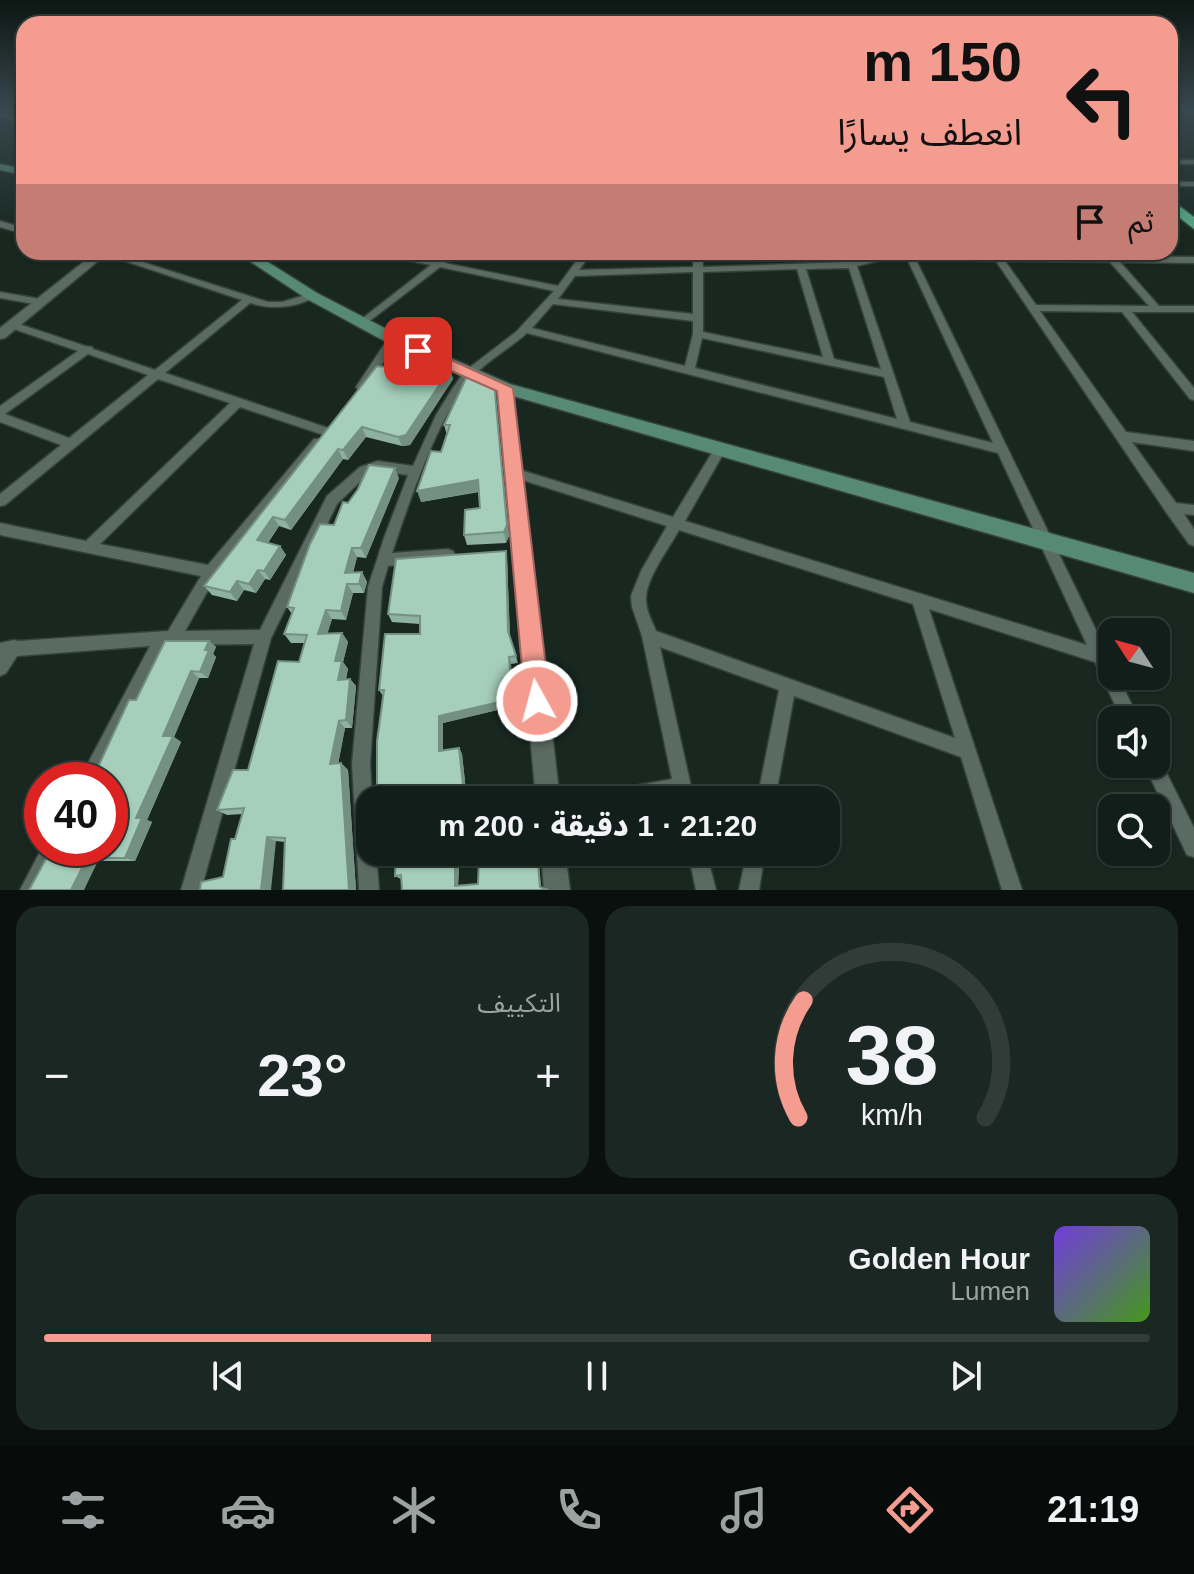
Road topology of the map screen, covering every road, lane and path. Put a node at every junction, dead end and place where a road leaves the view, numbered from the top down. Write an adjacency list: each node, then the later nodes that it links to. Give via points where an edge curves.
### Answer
1 (1178, 194): 3 (main road)
2 (1178, 210): 4 (main road)
3 (1194, 211)
4 (1194, 225)
5 (92, 260): 28 (street)
6 (126, 260): 27 (street)
7 (256, 260): 26 (main road)
8 (416, 260): 19 (street)
9 (444, 260): 19 (street)
10 (582, 260): 23 (street)
11 (698, 260): 22 (street)
12 (850, 260): 20 (street)
13 (877, 260): 20 (street)
14 (910, 260): 56 (street)
15 (1000, 260): 29 (street)
16 (1056, 260): 18 (street)
17 (1194, 260): 18 (street)
18 (1114, 261): 30 (street)
19 (438, 265): 25 (street); 34 (street)
20 (852, 265): 21 (street); 45 (street)
21 (801, 267): 22 (street); 41 (street)
22 (699, 269): 23 (street); 33 (street)
23 (572, 273): 25 (street)
24 (0, 295): 28 (street)
25 (556, 295): 33 (street); 36 (street)
26 (312, 296): 27 (street, via 283,305); 34 (main road)
27 (248, 300): 43 (street)
28 (40, 302): 35 (street)
29 (1032, 308): 31 (street); 52 (street)
30 (1156, 308): 31 (street); 32 (street)
31 (1125, 309): 47 (street)
32 (1194, 309)
33 (698, 318): 37 (street)
34 (363, 323): 39 (main road)
35 (12, 325): 38 (street); 40 (street)
36 (525, 329): 42 (street); 44 (street)
37 (698, 334): 41 (street); 42 (street)
38 (0, 335)
39 (393, 339): 44 (main road); 48 (street)
40 (88, 349): 43 (street); 50 (street)
41 (830, 362): 45 (street)
42 (689, 370): 51 (street)
43 (160, 374): 49 (street); 53 (street)
44 (469, 374): 46 (main road); 57 (street)
45 (887, 374): 51 (street)
46 (505, 388): 55 (main road); 58 (street)
47 (1194, 396)
48 (352, 399)
49 (238, 402): 66 (street); 69 (street, via 331,426)
50 (0, 414): 53 (street)
51 (905, 425): 56 (street)
52 (1122, 436): 54 (street); 60 (street)
53 (69, 443): 59 (street)
54 (1194, 446)
55 (720, 449): 62 (street); 64 (main road)
56 (999, 449): 64 (street)
57 (417, 471): 68 (street); 73 (street, via 378,466 342,487)
58 (514, 473): 62 (street); 84 (street, via 512,551)
59 (0, 501)
60 (1171, 508): 61 (street); 65 (street)
61 (1194, 510)
62 (675, 524): 71 (street); 72 (street, via 638,596)
63 (0, 529): 66 (street)
64 (1042, 540): 70 (main road); 76 (street)
65 (1194, 540)
66 (90, 545): 69 (street)
67 (459, 555): 68 (street)
68 (383, 560): 83 (street, via 375,587)
69 (211, 572): 74 (street)
70 (1194, 583)
71 (920, 603): 77 (street); 80 (street)
72 (650, 636): 79 (street); 85 (street)
73 (264, 637): 74 (street); 94 (street)
74 (167, 638): 75 (street); 81 (street)
75 (7, 648): 78 (street)
76 (1098, 652)
77 (1098, 655)
78 (0, 668)
79 (788, 685): 80 (street); 86 (street)
80 (965, 750): 99 (street)
81 (98, 762)
82 (1160, 778): 87 (street)
83 (363, 786)
84 (547, 786)
85 (682, 786)
86 (769, 786)
87 (1194, 848)
88 (43, 866): 93 (street)
89 (368, 866): 95 (street)
90 (554, 866): 96 (street)
91 (700, 866): 97 (street)
92 (753, 866): 98 (street)
93 (30, 890)
94 (191, 890)
95 (369, 890)
96 (557, 890)
97 (706, 890)
98 (749, 890)
99 (1012, 890)

